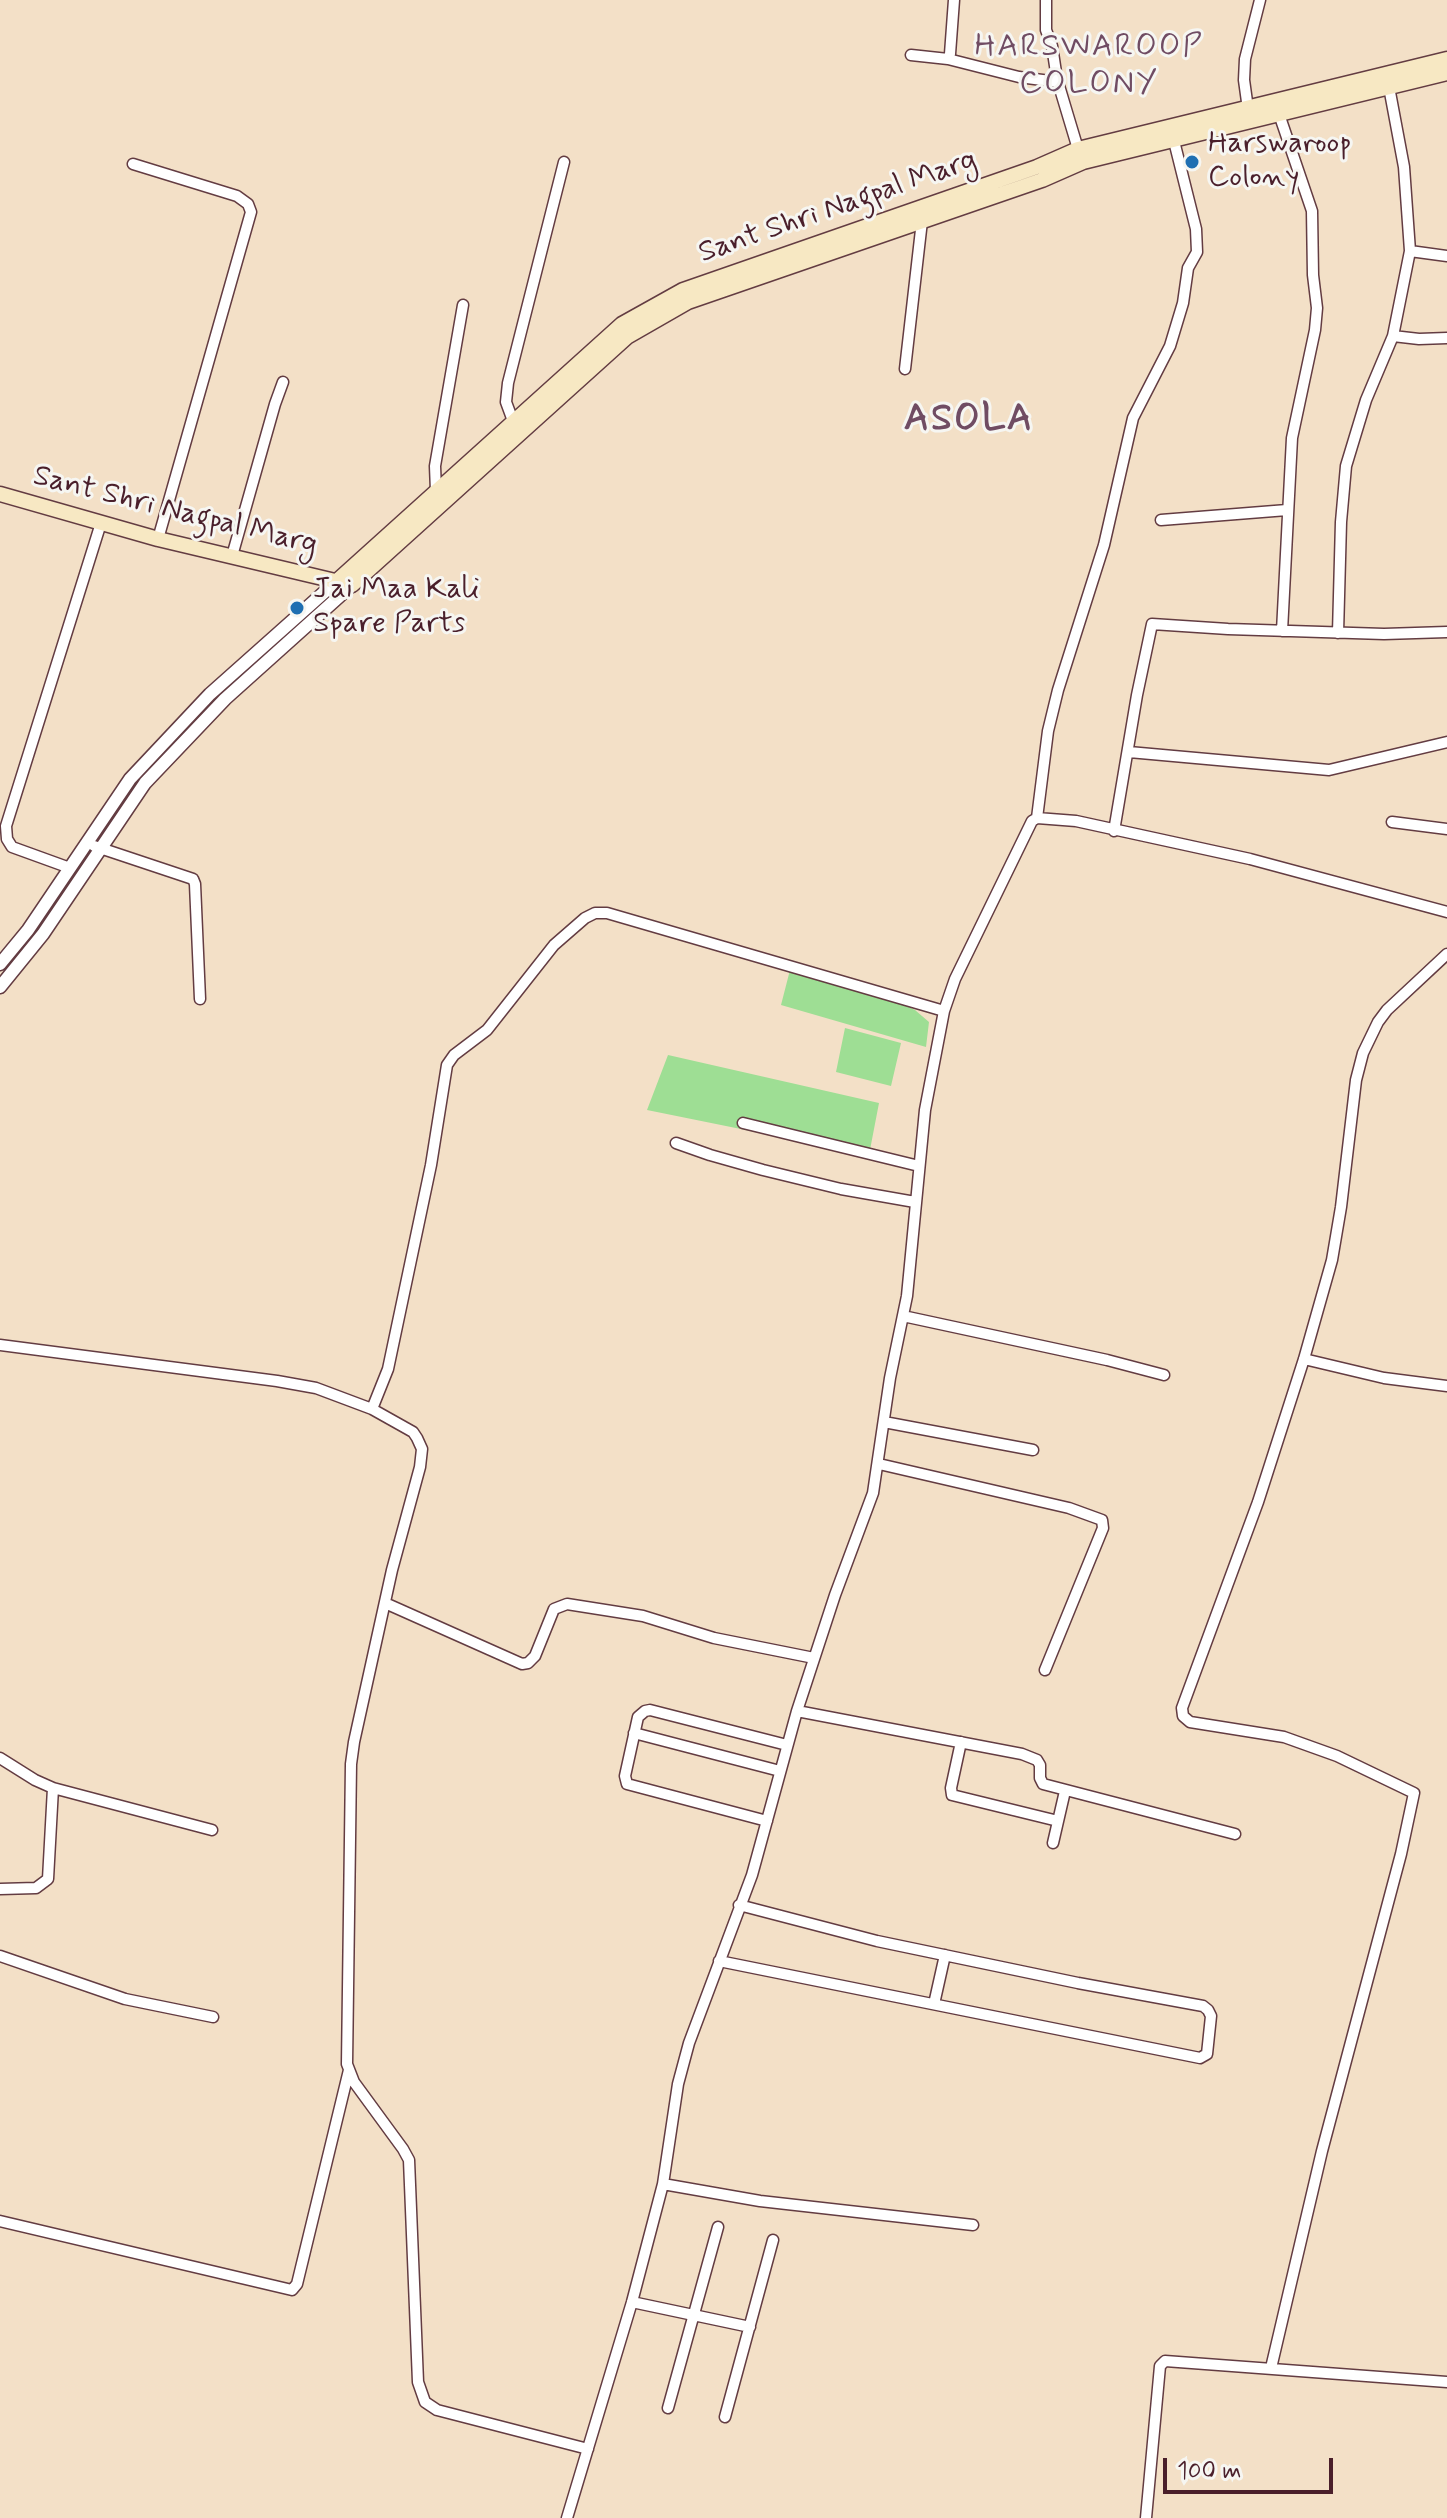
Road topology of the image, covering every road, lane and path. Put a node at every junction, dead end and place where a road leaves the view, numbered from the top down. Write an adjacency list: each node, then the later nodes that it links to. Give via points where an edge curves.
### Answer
1 (954, 0): 5 (street)
2 (1046, 0): 8 (street, via 1045,26)
3 (1261, 0): 10 (street, via 1245,59)
4 (911, 55): 5 (street)
5 (948, 59): 8 (street)
6 (1447, 59): 10 (main road, Sant Shri Nagpal Marg)
7 (1447, 73): 9 (main road, Sant Shri Nagpal Marg)
8 (1058, 82): 13 (street)
9 (1389, 87): 11 (main road, Sant Shri Nagpal Marg); 17 (street, via 1404,167)
10 (1248, 109): 13 (main road, Sant Shri Nagpal Marg)
11 (1279, 114): 12 (main road, Sant Shri Nagpal Marg); 27 (street, via 1312,211 1317,308 1292,438)
12 (1174, 141): 16 (main road, Sant Shri Nagpal Marg, via 1083,162); 38 (street, via 1198,247 1170,346 1133,418 1104,545 1055,703)
13 (1078, 149): 24 (main road, Sant Shri Nagpal Marg, via 683,290 622,324)
14 (564, 162): 24 (street, via 508,383 506,402)
15 (133, 164): 30 (street, via 237,196 251,212)
16 (922, 221): 22 (street); 32 (main road, Sant Shri Nagpal Marg, via 711,293 627,337)
17 (1410, 251): 18 (street); 20 (street)
18 (1447, 256)
19 (463, 305): 25 (street, via 435,466)
20 (1393, 336): 21 (street); 35 (street, via 1346,466)
21 (1447, 338)
22 (905, 369)
23 (283, 382): 31 (street)
24 (513, 421): 25 (main road, Sant Shri Nagpal Marg)
25 (436, 491): 32 (main road, Sant Shri Nagpal Marg)
26 (0, 494): 29 (main road, Sant Shri Nagpal Marg)
27 (1287, 510): 28 (street); 33 (street)
28 (1161, 520)
29 (101, 523): 30 (main road, Sant Shri Nagpal Marg); 44 (street, via 6,826 12,847)
30 (158, 539): 31 (main road, Sant Shri Nagpal Marg)
31 (232, 556): 32 (main road, Sant Shri Nagpal Marg)
32 (345, 583): 42 (street, Sant Shri Nagpal Marg, via 210,694 130,779); 43 (street, Sant Shri Nagpal Marg, via 145,783)
33 (1282, 631): 35 (street); 37 (street, via 1152,624)
34 (1447, 632): 35 (street)
35 (1338, 633)
36 (1447, 742): 37 (street, via 1329,770)
37 (1129, 752): 41 (street)
38 (1037, 818): 41 (street); 50 (street)
39 (1392, 822): 40 (street)
40 (1447, 829)
41 (1114, 831): 45 (street, via 1250,859)
42 (87, 842): 43 (street); 44 (street, Sant Shri Nagpal Marg)
43 (100, 849): 48 (street, Sant Shri Nagpal Marg); 49 (street, via 193,879)
44 (70, 868): 47 (street, Sant Shri Nagpal Marg)
45 (1447, 912)
46 (1447, 954): 57 (street, via 1387,1010 1363,1053 1335,1247)
47 (0, 964)
48 (0, 987)
49 (200, 999)
50 (944, 1011): 53 (street); 60 (street, via 607,913 585,918 554,945 487,1030 447,1065 391,1354)
51 (743, 1123): 53 (street)
52 (676, 1143): 54 (street, via 763,1170)
53 (919, 1166): 54 (street)
54 (915, 1202): 55 (street)
55 (903, 1316): 58 (street); 61 (street)
56 (0, 1345): 60 (street, via 277,1381 316,1388)
57 (1304, 1359): 59 (street); 96 (street, via 1182,1713 1186,1721 1265,1733 1313,1747 1414,1793)
58 (1164, 1375)
59 (1447, 1386)
60 (372, 1409): 64 (street, via 413,1432 422,1449)
61 (884, 1422): 62 (street); 63 (street)
62 (1033, 1450)
63 (879, 1464): 65 (street); 66 (street, via 1102,1520)
64 (385, 1603): 65 (street, via 522,1664 535,1656 554,1609 567,1604 643,1616 714,1638); 87 (street, via 351,1764)
65 (814, 1658): 67 (street)
66 (1045, 1670)
67 (797, 1711): 69 (street); 70 (street)
68 (634, 1733): 70 (street, via 638,1717 650,1710); 72 (street); 75 (street, via 627,1784)
69 (961, 1742): 74 (street, via 1034,1758 1043,1784); 76 (street, via 952,1795)
70 (787, 1745): 72 (street)
71 (0, 1758): 73 (street)
72 (780, 1771): 75 (street)
73 (53, 1788): 77 (street); 80 (street, via 48,1879 36,1888)
74 (1065, 1791): 76 (street); 78 (street)
75 (767, 1821): 81 (street)
76 (1058, 1821): 79 (street)
77 (212, 1830)
78 (1235, 1834)
79 (1053, 1843)
80 (0, 1889)
81 (739, 1905): 82 (street); 84 (street)
82 (945, 1955): 85 (street); 85 (street, via 1203,2006 1211,2016 1207,2054 1200,2058)
83 (0, 1956): 86 (street, via 125,1999)
84 (719, 1961): 85 (street); 88 (street, via 683,2061)
85 (934, 2004)
86 (213, 2017)
87 (349, 2070): 89 (street, via 292,2290); 100 (street, via 410,2165 418,2382 425,2402 437,2410)
88 (663, 2184): 90 (street, via 760,2201); 93 (street)
89 (0, 2221)
90 (973, 2225)
91 (718, 2227): 94 (street)
92 (773, 2240): 95 (street)
93 (632, 2302): 94 (street); 100 (street)
94 (693, 2315): 95 (street); 98 (street)
95 (750, 2327): 99 (street)
96 (1271, 2368): 97 (street); 102 (street, via 1170,2360 1161,2364)
97 (1447, 2382)
98 (668, 2408)
99 (725, 2417)
100 (588, 2449): 101 (street)
101 (567, 2518)
102 (1146, 2518)

